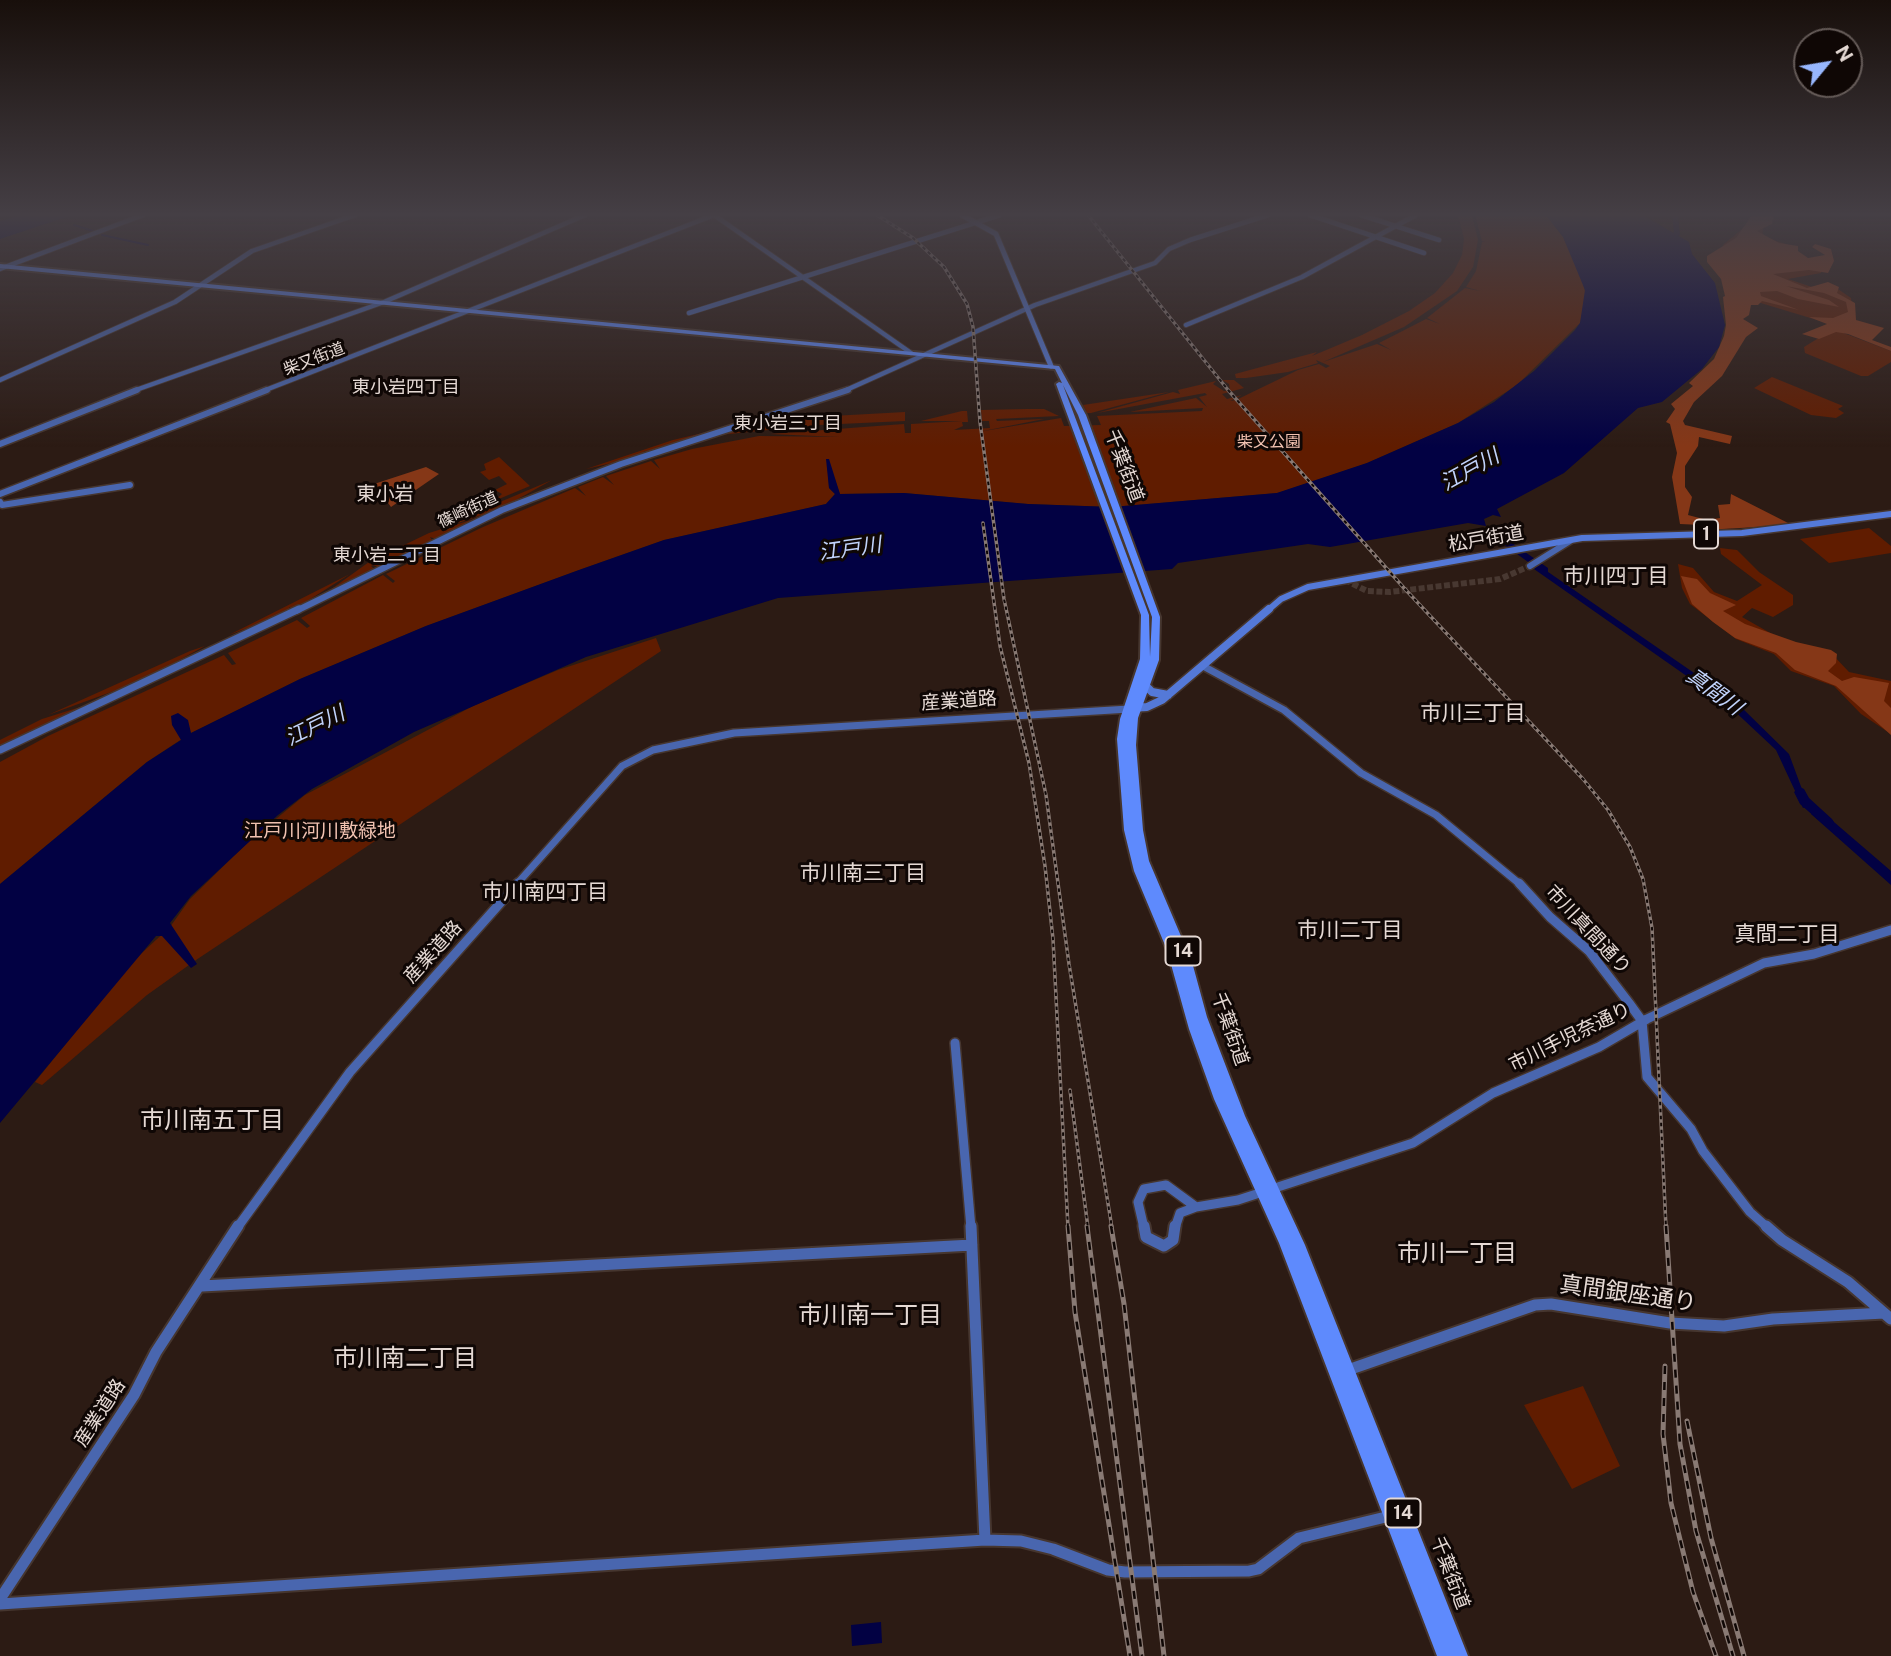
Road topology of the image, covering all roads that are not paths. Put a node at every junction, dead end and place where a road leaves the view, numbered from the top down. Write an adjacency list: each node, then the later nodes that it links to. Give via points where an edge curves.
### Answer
1 (189, 292): 18 (street)
2 (279, 292): 10 (highway)
3 (406, 292): 10 (street)
4 (519, 292): 12 (street, 柴又街道)
5 (752, 292): 13 (street)
6 (825, 292): 15 (street)
7 (1022, 292): 11 (main road)
8 (1071, 292): 11 (street, 篠崎街道)
9 (1265, 292): 14 (street)
10 (384, 302): 12 (highway); 20 (street, via 149,385)
11 (1029, 307): 16 (street, 篠崎街道); 17 (main road)
12 (472, 311): 15 (highway); 22 (street, 柴又街道)
13 (689, 313)
14 (1185, 325)
15 (911, 353): 16 (highway)
16 (928, 355): 17 (highway); 33 (street, 篠崎街道, via 828,398 621,464 502,510)
17 (1051, 366): 19 (highway, 千葉街道 / 14); 19 (highway, 千葉街道 / 14)
18 (0, 380)
19 (1078, 418): 30 (highway, 千葉街道 / 14, via 1146,584 1156,632 1154,660); 32 (highway, 千葉街道 / 14, via 1145,615 1147,644)
20 (0, 444)
21 (130, 485): 23 (street)
22 (0, 494)
23 (0, 502)
24 (1891, 514): 25 (main road, 松戸街道 / 1, via 1750,533)
25 (1573, 539): 26 (main road, 松戸街道 / 1); 27 (street)
26 (1542, 545): 27 (street); 29 (main road, 松戸街道 / 1, via 1299,590 1274,605)
27 (1547, 553): 28 (street)
28 (1532, 564)
29 (1203, 666): 31 (main road, 松戸街道 / 1); 35 (street, 市川真間通り, via 1284,710 1361,773 1437,815 1525,888 1589,951)
30 (1145, 685): 31 (main road, via 1152,692); 32 (highway, 千葉街道 / 14)
31 (1169, 695): 32 (main road, 松戸街道 / 1, via 1153,705)
32 (1133, 708): 37 (highway, 千葉街道 / 14, via 1122,749 1133,851 1173,950 1220,1099); 40 (street, 産業道路, via 734,733 653,750 629,761 350,1072 237,1228)
33 (0, 750)
34 (1891, 930): 35 (street, 市川手児奈通り, via 1814,954 1763,963)
35 (1642, 1021): 37 (street, 市川手児奈通り, via 1599,1047 1493,1093 1413,1143); 41 (street, via 1647,1077 1750,1212)
36 (955, 1043): 39 (street)
37 (1267, 1190): 38 (street, 市川手児奈通り, via 1230,1203); 42 (highway, 千葉街道 / 14)
38 (1196, 1207): 38 (street, via 1177,1216 1170,1243 1155,1244 1146,1237 1138,1202 1144,1189 1166,1185)
39 (972, 1245): 40 (street); 44 (street)
40 (202, 1286): 45 (street, 産業道路, via 168,1332 134,1395)
41 (1888, 1316): 42 (street, 真間銀座通り, via 1773,1319 1724,1326 1535,1305)
42 (1342, 1372): 43 (highway, 千葉街道 / 14)
43 (1397, 1514): 44 (street, via 1299,1538 1250,1571 1125,1572 1021,1541); 46 (highway, 千葉街道 / 14); 47 (highway, 千葉街道 / 14)
44 (985, 1540): 45 (street)
45 (0, 1602)
46 (1446, 1656)
47 (1459, 1656)

